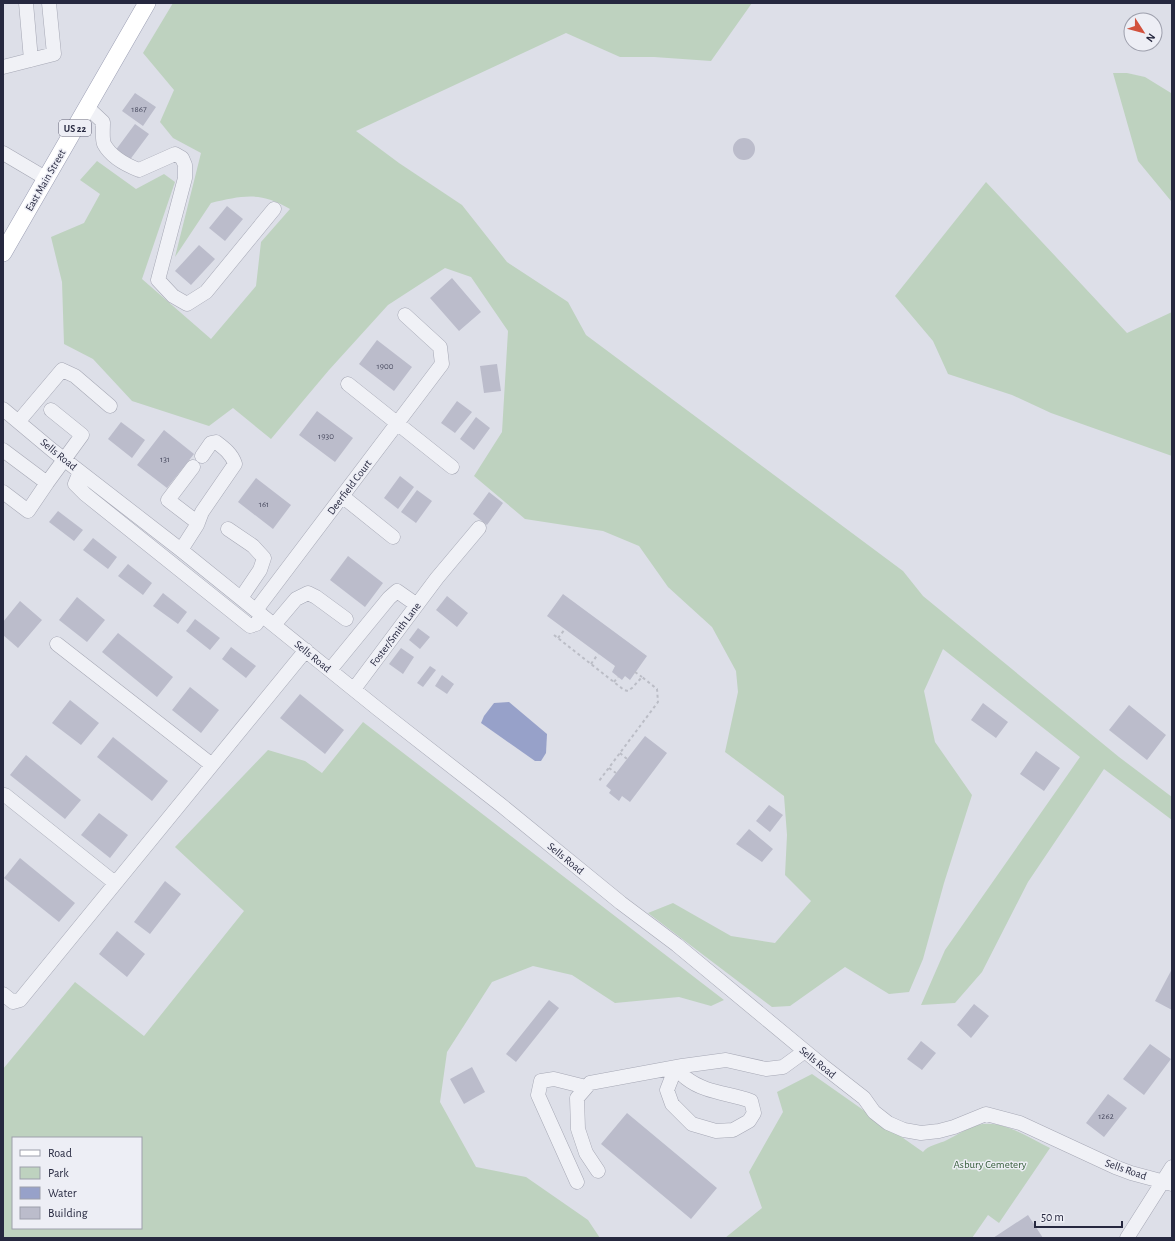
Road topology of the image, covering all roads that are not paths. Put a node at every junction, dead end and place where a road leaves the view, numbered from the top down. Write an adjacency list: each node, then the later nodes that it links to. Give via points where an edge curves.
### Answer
1 (26, 3): 4 (street)
2 (50, 3): 4 (street, via 54,54)
3 (147, 3): 6 (main road, East Main Street / US 22)
4 (32, 60): 5 (street)
5 (3, 67)
6 (88, 106): 8 (main road, East Main Street / US 22); 9 (street, via 103,122 104,143 126,165 139,170 174,154 182,158 185,178 158,280 173,296 188,304 206,292)
7 (3, 153): 8 (street)
8 (47, 179): 10 (main road, East Main Street / US 22)
9 (274, 210)
10 (3, 253)
11 (405, 315): 17 (street, Deerfield Court, via 440,347 442,364)
12 (348, 384): 17 (street)
13 (110, 406): 16 (street, via 75,376 62,370)
14 (3, 409): 16 (street, Sells Road)
15 (51, 410): 20 (street, via 82,435)
16 (19, 421): 20 (street, Sells Road)
17 (397, 424): 22 (street); 26 (street, Deerfield Court)
18 (3, 450): 24 (street)
19 (202, 456): 29 (street, via 211,443 216,442 228,451 235,464 202,512)
20 (64, 459): 23 (street, Sells Road); 24 (street)
21 (193, 467): 29 (street, via 168,500)
22 (452, 467)
23 (80, 472): 27 (street, Sells Road); 28 (street, via 76,484)
24 (47, 483): 25 (street, via 28,511)
25 (3, 492)
26 (342, 496): 33 (street); 42 (street, Deerfield Court)
27 (124, 506): 28 (street); 32 (street, Sells Road)
28 (114, 517): 34 (street)
29 (198, 523): 35 (street)
30 (479, 528): 41 (street, Foster/Smith Lane)
31 (228, 529): 39 (street, via 253,546 264,558 260,570)
32 (158, 533): 34 (street); 35 (street, Sells Road)
33 (393, 537)
34 (149, 545): 37 (street)
35 (181, 550): 36 (street, Sells Road)
36 (194, 560): 37 (street); 38 (street, Sells Road)
37 (184, 573): 40 (street)
38 (227, 587): 39 (street, Sells Road); 40 (street)
39 (241, 598): 42 (street, Sells Road)
40 (218, 600): 42 (street, via 250,626 256,624)
41 (417, 605): 47 (street, via 397,591); 48 (street, Foster/Smith Lane)
42 (259, 613): 44 (street, Sells Road)
43 (346, 619): 44 (street, via 308,593 296,599)
44 (274, 625): 46 (street, Sells Road)
45 (57, 644): 49 (street)
46 (306, 650): 47 (street, Sells Road); 49 (street)
47 (330, 670): 48 (street, Sells Road)
48 (354, 689): 53 (street, Sells Road, via 677,945)
49 (212, 765): 51 (street)
50 (5, 795): 51 (street)
51 (115, 883): 52 (street, via 20,1000 13,1002)
52 (3, 994)
53 (805, 1051): 54 (street, via 783,1067 766,1069 726,1060); 59 (street, Sells Road, via 864,1098 874,1112 888,1123 904,1130 921,1133 939,1131 986,1114 997,1116 1020,1122 1131,1173)
54 (676, 1067): 54 (street, via 685,1078 702,1088 751,1101 754,1113 749,1121 733,1130 716,1131 692,1124 672,1104 667,1090); 55 (street, via 590,1082)
55 (586, 1087): 57 (street, via 577,1098 578,1129 586,1153); 58 (street, via 554,1079 541,1081 538,1095)
56 (1172, 1167): 59 (street)
57 (598, 1171)
58 (577, 1182)
59 (1168, 1182): 60 (street)
60 (1127, 1238)

